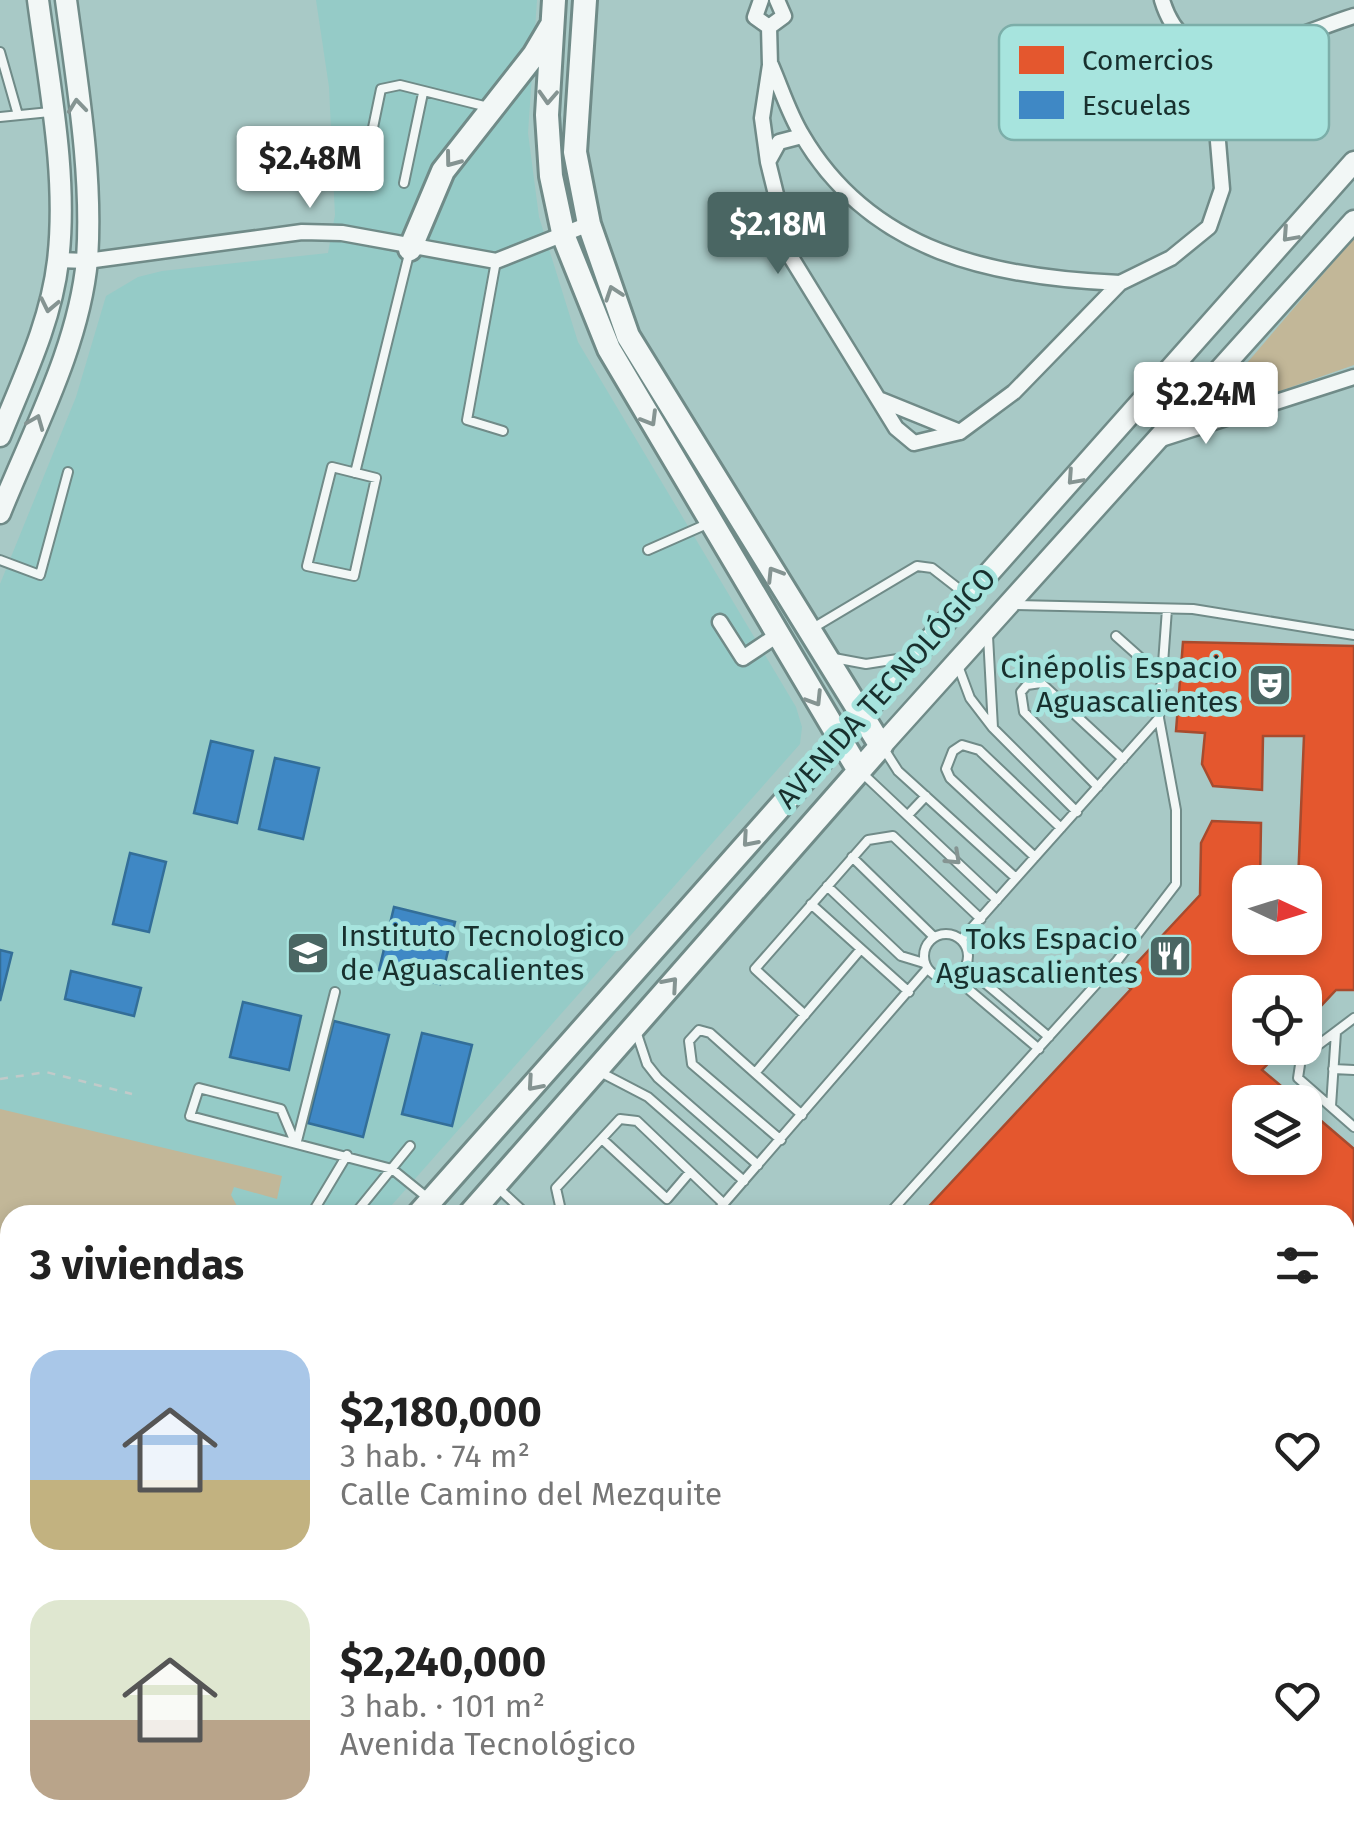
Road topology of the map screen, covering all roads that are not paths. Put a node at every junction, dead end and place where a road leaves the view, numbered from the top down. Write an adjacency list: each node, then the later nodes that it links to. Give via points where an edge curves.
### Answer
1 (38, 0): 17 (main road)
2 (66, 0): 32 (main road, one-way to 2, via 87,197)
3 (554, 0): 9 (main road)
4 (584, 0): 27 (main road, via 575,152)
5 (762, 0): 12 (street, via 755,16)
6 (777, 0): 12 (street, via 784,16)
7 (1162, 0): 10 (street)
8 (1354, 16): 11 (street)
9 (551, 25): 16 (main road); 28 (main road, one-way to 28, via 548,130)
10 (1173, 25)
11 (1325, 25)
12 (769, 28): 14 (street)
13 (0, 52): 18 (lane)
14 (770, 65): 20 (street); 22 (street, via 762,118)
15 (423, 93): 16 (lane); 24 (lane, via 381,89); 25 (lane)
16 (492, 108): 29 (main road, one-way to 29, via 444,171)
17 (52, 112): 18 (lane); 30 (main road)
18 (18, 114): 19 (lane)
19 (0, 117)
20 (802, 136): 22 (street, via 779,142); 33 (street, via 835,178 908,238 1004,274)
21 (1218, 140): 33 (street, via 1222,189 1209,227 1172,258)
22 (768, 162): 36 (street, via 792,259)
23 (1354, 162): 48 (main road, AVENIDA TECNOLÓGICO, one-way to 48)
24 (364, 172)
25 (404, 183)
26 (1354, 220): 35 (main road, AVENIDA TECNOLÓGICO)
27 (588, 224): 28 (street); 53 (main road, one-way to 27, via 628,336)
28 (564, 237): 31 (street); 45 (main road, one-way to 45, via 609,349)
29 (410, 249): 31 (street); 32 (street, via 342,233 302,232); 43 (lane)
30 (58, 260): 32 (street); 40 (main road, one-way to 40, via 46,321)
31 (496, 260): 38 (lane, via 467,420)
32 (86, 261): 44 (main road, one-way to 32, via 73,330)
33 (1120, 283): 39 (street, via 1014,392)
34 (1354, 376): 37 (street, AVENIDA TECNOLÓGICO)
35 (1210, 382): 37 (street, via 1218,407); 41 (main road, AVENIDA TECNOLÓGICO)
36 (881, 400): 39 (street); 39 (street, via 896,428 914,443)
37 (1238, 414): 41 (street, AVENIDA TECNOLÓGICO)
38 (503, 431)
39 (960, 432)
40 (0, 436)
41 (1161, 439): 49 (main road, AVENIDA TECNOLÓGICO)
42 (68, 472): 47 (lane, via 40,575)
43 (355, 472): 43 (lane, via 332,467 307,566 354,576 376,478)
44 (0, 513)
45 (711, 522): 46 (lane); 55 (main road)
46 (648, 550)
47 (0, 560)
48 (968, 596): 53 (lane, via 932,568 917,566); 57 (main road, AVENIDA TECNOLÓGICO)
49 (1010, 604): 50 (lane); 52 (main road, AVENIDA TECNOLÓGICO)
50 (1167, 609): 54 (lane); 60 (lane)
51 (720, 622): 55 (street, via 743,658)
52 (987, 630): 59 (main road, AVENIDA TECNOLÓGICO); 63 (lane)
53 (809, 631): 58 (main road)
54 (1354, 635)
55 (776, 636): 64 (main road, one-way to 64)
56 (1116, 636): 60 (lane)
57 (918, 654): 58 (lane, via 866,664); 61 (main road, AVENIDA TECNOLÓGICO)
58 (825, 656): 61 (main road)
59 (957, 663): 63 (lane, via 970,698); 65 (main road, AVENIDA TECNOLÓGICO)
60 (1162, 677): 62 (lane)
61 (862, 716): 64 (main road, AVENIDA TECNOLÓGICO); 65 (main road)
62 (1159, 718): 66 (lane); 92 (lane, via 1176,810 1176,884)
63 (992, 728): 70 (lane)
64 (840, 738): 67 (main road); 115 (main road, AVENIDA TECNOLÓGICO, one-way to 115)
65 (881, 746): 67 (main road, AVENIDA TECNOLÓGICO); 69 (lane)
66 (1123, 759): 68 (lane); 68 (lane, via 1041,683 1021,692 1024,712)
67 (858, 769): 71 (lane); 90 (main road, AVENIDA TECNOLÓGICO, one-way to 67)
68 (1098, 788): 70 (lane)
69 (926, 796): 71 (lane); 75 (lane)
70 (1077, 812): 72 (lane)
71 (908, 816): 77 (lane, one-way to 77)
72 (1061, 828): 73 (lane); 73 (lane, via 979,750 952,751 950,778)
73 (1036, 856): 75 (lane)
74 (852, 857): 76 (lane); 79 (lane, via 868,840 893,836); 80 (lane)
75 (1016, 878): 77 (lane)
76 (827, 886): 78 (lane); 83 (lane, via 900,956)
77 (997, 900): 79 (lane)
78 (811, 904): 82 (lane); 88 (lane, via 755,969)
79 (980, 918): 81 (lane)
80 (934, 937): 81 (lane); 83 (lane, via 925,948)
81 (962, 940): 84 (lane)
82 (862, 950): 87 (lane); 88 (lane)
83 (926, 966): 85 (lane, via 940,978); 87 (lane)
84 (966, 968): 85 (lane); 92 (lane)
85 (954, 977): 93 (lane)
86 (335, 992): 103 (lane)
87 (909, 992): 99 (lane)
88 (805, 1015): 97 (lane)
89 (1354, 1018): 91 (lane)
90 (635, 1026): 95 (main road, AVENIDA TECNOLÓGICO); 106 (lane, via 658,1078)
91 (1336, 1032): 94 (lane); 98 (lane, via 1301,1058 1298,1078)
92 (1049, 1037): 93 (lane)
93 (1038, 1049): 119 (lane)
94 (1333, 1069): 96 (lane); 98 (lane)
95 (596, 1070): 109 (lane, via 648,1097); 110 (main road, AVENIDA TECNOLÓGICO)
96 (1354, 1070)
97 (755, 1073): 99 (lane); 102 (lane, via 710,1032 699,1030 688,1041 692,1064)
98 (1331, 1106): 100 (lane)
99 (802, 1115): 102 (lane)
100 (1354, 1126)
101 (602, 1139): 108 (lane, via 620,1120 636,1120); 108 (lane, via 667,1200); 118 (lane, via 556,1188)
102 (781, 1140): 106 (lane)
103 (296, 1141): 103 (lane, via 281,1108 198,1088 190,1116); 105 (lane)
104 (410, 1146): 107 (lane)
105 (347, 1154): 107 (lane); 112 (lane)
106 (758, 1165): 109 (lane)
107 (392, 1169): 113 (lane); 114 (lane)
108 (690, 1172): 111 (lane)
109 (744, 1181): 111 (lane)
110 (495, 1185): 116 (main road, AVENIDA TECNOLÓGICO); 117 (lane)
111 (724, 1204)
112 (317, 1205)
113 (362, 1205)
114 (422, 1205)
115 (426, 1205)
116 (478, 1205)
117 (516, 1205)
118 (560, 1205)
119 (897, 1205)

